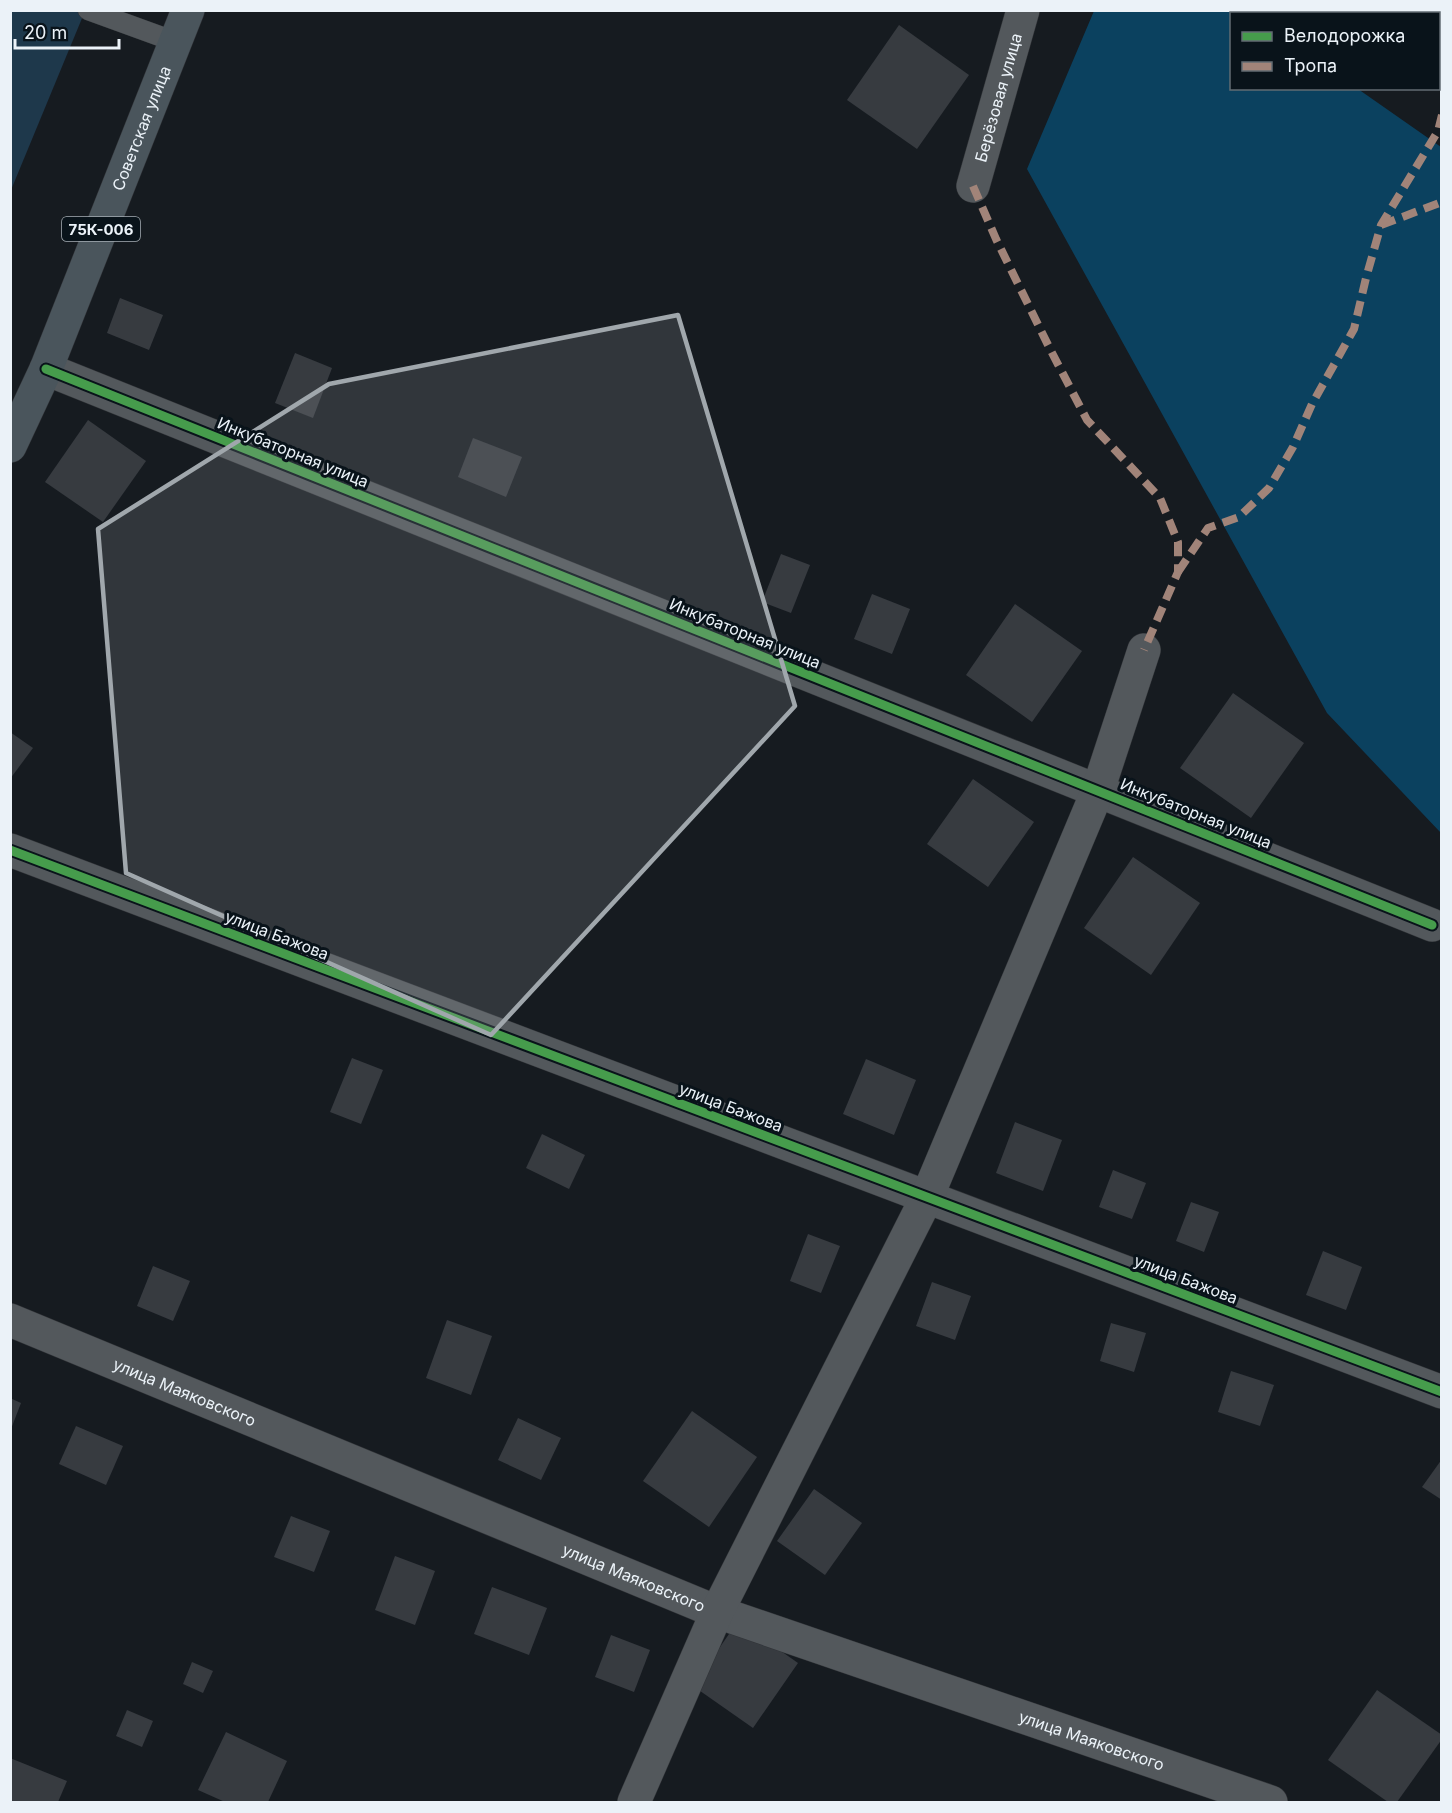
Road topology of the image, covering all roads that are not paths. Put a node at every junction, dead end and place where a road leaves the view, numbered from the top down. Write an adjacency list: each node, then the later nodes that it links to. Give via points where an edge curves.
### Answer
1 (88, 10): 4 (lane)
2 (188, 10): 4 (main road, Советская улица / 75К-006)
3 (1023, 10): 5 (street, Берёзовая улица)
4 (176, 42): 6 (main road, Советская улица / 75К-006)
5 (973, 186)
6 (46, 369): 7 (main road, Советская улица / 75К-006); 9 (street, Инкубаторная улица)
7 (10, 446)
8 (1144, 650): 9 (street)
9 (1098, 790): 11 (street, Инкубаторная улица); 12 (street)
10 (10, 850): 12 (street, улица Бажова)
11 (1432, 925)
12 (927, 1197): 14 (street, улица Бажова); 15 (street)
13 (10, 1320): 15 (street, улица Маяковского)
14 (1442, 1392)
15 (717, 1612): 16 (street); 17 (street, улица Маяковского)
16 (634, 1803)
17 (1271, 1803)

